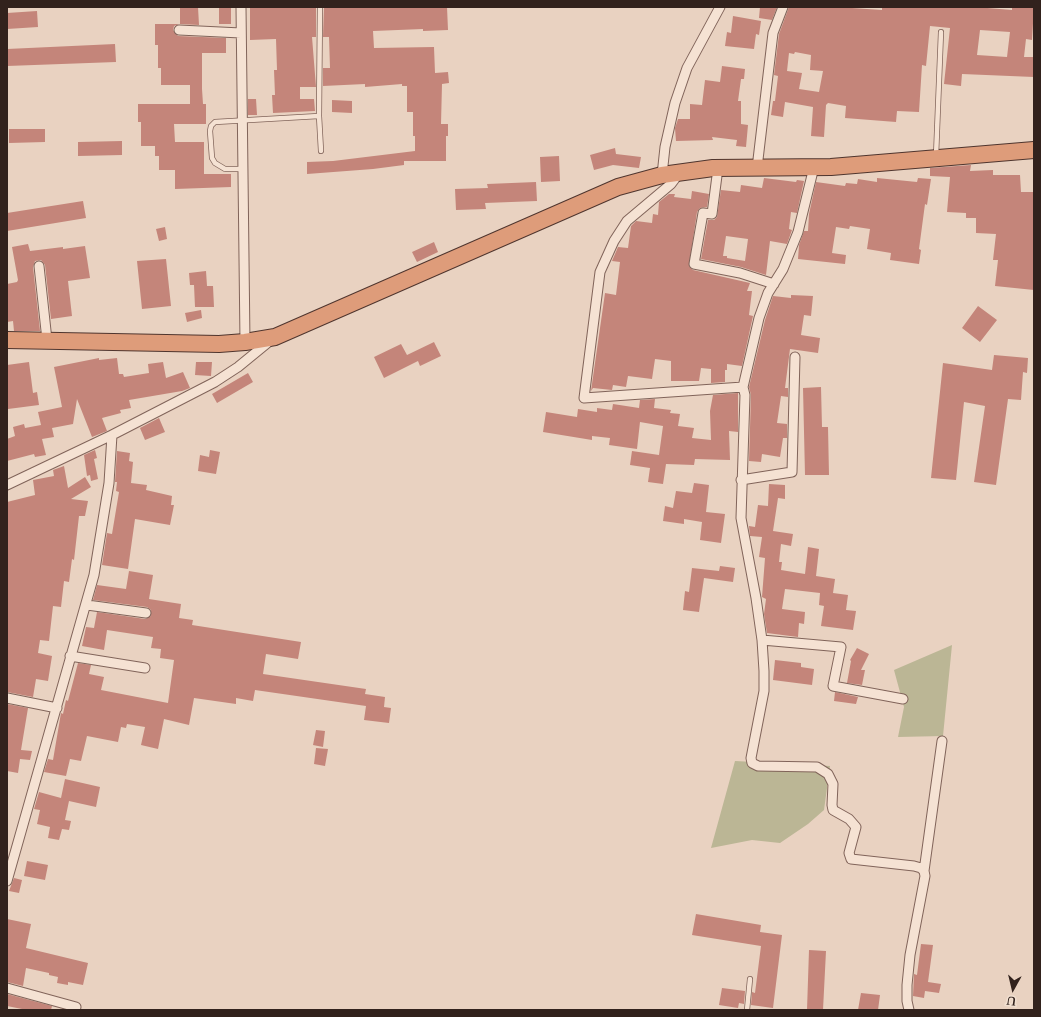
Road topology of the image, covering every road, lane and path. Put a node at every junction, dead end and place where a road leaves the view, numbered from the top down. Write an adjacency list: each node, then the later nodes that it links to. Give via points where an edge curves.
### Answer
1 (240, 7): 7 (street)
2 (320, 7): 8 (lane)
3 (720, 7): 18 (street, via 687,68 675,103 665,147)
4 (784, 7): 15 (street, via 773,33)
5 (179, 30): 7 (street)
6 (941, 32): 12 (lane)
7 (241, 33): 9 (street)
8 (319, 116): 9 (lane); 11 (lane)
9 (242, 121): 16 (street); 16 (lane, via 215,122 210,131 212,158 215,163 225,169)
10 (1034, 150): 12 (highway)
11 (321, 151)
12 (936, 157): 13 (highway)
13 (814, 167): 15 (highway); 20 (street, via 798,232)
14 (718, 168): 15 (highway); 17 (highway); 20 (street, via 712,214 703,213 694,264 740,273)
15 (757, 168)
16 (242, 169): 24 (street)
17 (680, 172): 18 (highway); 26 (street, via 671,184 626,221 600,272 584,398)
18 (662, 175): 21 (highway, via 618,187)
19 (39, 266): 23 (street)
20 (774, 284): 26 (street, via 759,318)
21 (275, 337): 24 (highway); 27 (street, via 215,382)
22 (7, 340): 23 (highway)
23 (47, 340): 24 (highway, via 219,344)
24 (245, 342)
25 (795, 357): 28 (street, via 792,472)
26 (743, 387): 28 (street, via 745,395)
27 (112, 435): 29 (street); 30 (street, via 106,506)
28 (741, 480): 32 (street, via 741,518)
29 (7, 485)
30 (87, 605): 31 (street); 33 (street)
31 (146, 613)
32 (762, 640): 36 (street, via 841,647 833,686); 39 (street, via 764,691 751,750 752,763 758,766 817,767 823,770 831,777 833,784 833,810 849,819 856,827 849,853 851,859 914,866)
33 (70, 656): 34 (street); 37 (street)
34 (145, 668)
35 (7, 698): 37 (street)
36 (903, 698)
37 (53, 707): 40 (street)
38 (942, 741): 39 (street)
39 (924, 871): 45 (street, via 926,876 907,977)
40 (7, 881)
41 (750, 979): 44 (lane)
42 (7, 988): 43 (street)
43 (76, 1007)
44 (748, 1010)
45 (909, 1010)

